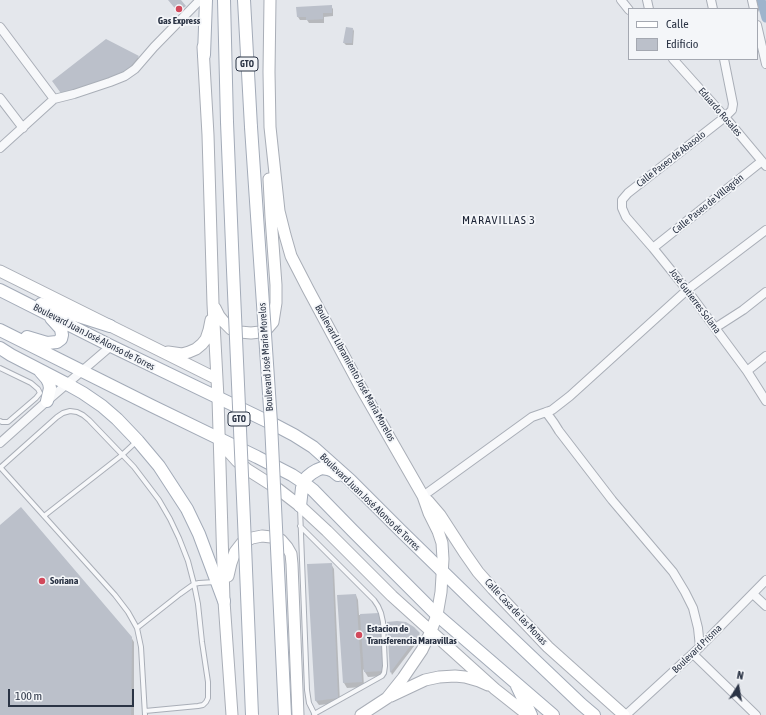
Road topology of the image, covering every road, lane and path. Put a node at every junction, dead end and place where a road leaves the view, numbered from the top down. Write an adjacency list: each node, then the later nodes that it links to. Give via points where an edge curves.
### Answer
1 (200, 0): 10 (street); 15 (street, via 135,69 125,76)
2 (206, 0): 10 (main road)
3 (224, 0): 77 (main road, GTO, bridge, via 234,308)
4 (244, 0): 78 (main road, Boulevard José María Morelos / GTO, bridge, via 271,423)
5 (270, 0): 17 (street, Boulevard Libramiento José María Morelos)
6 (621, 0): 7 (street)
7 (628, 9)
8 (0, 27): 15 (street)
9 (758, 29): 13 (street)
10 (204, 54): 28 (street)
11 (674, 60): 16 (street, Eduardo Rosales)
12 (724, 60): 16 (street, via 732,104 732,110)
13 (766, 64)
14 (0, 98): 18 (street)
15 (54, 99): 18 (street)
16 (725, 117): 20 (street, Eduardo Rosales); 21 (street, Calle Paseo de Abasolo, via 628,193)
17 (270, 127): 28 (street, via 269,192 276,285 273,322 260,332 240,332 231,329 224,322); 55 (street, Boulevard Libramiento José María Morelos, via 279,211 291,256 360,386)
18 (23, 128): 19 (street)
19 (0, 148)
20 (764, 163): 23 (street, Calle Paseo de Villagrán)
21 (622, 204): 23 (street, José Gutierres Solana, via 626,217)
22 (766, 230): 25 (street)
23 (653, 248): 25 (street, José Gutierres Solana)
24 (0, 271): 31 (street)
25 (687, 290): 32 (street, José Gutierres Solana); 47 (street, via 570,396)
26 (4, 292): 29 (main road, Boulevard Juan José Alonso de Torres); 31 (main road)
27 (766, 292): 32 (street)
28 (213, 304): 36 (street, via 207,335 196,349 182,354); 42 (street)
29 (43, 311): 30 (main road, via 62,329 62,335 57,342 41,342); 34 (main road, Boulevard Juan José Alonso de Torres)
30 (0, 326)
31 (110, 326): 36 (street)
32 (715, 328): 41 (street, José Gutierres Solana)
33 (0, 330): 40 (main road)
34 (111, 346): 40 (street); 44 (main road, Boulevard Juan José Alonso de Torres)
35 (0, 348): 38 (main road)
36 (156, 349): 42 (street)
37 (766, 356): 41 (street)
38 (36, 367): 43 (main road); 45 (main road, via 49,383 50,393)
39 (0, 368): 48 (lane, via 31,383 40,393 8,422)
40 (82, 372): 43 (street); 49 (main road)
41 (747, 372): 46 (street, José Gutierres Solana)
42 (217, 379): 44 (street)
43 (67, 384): 45 (street); 50 (main road, via 102,406)
44 (218, 398): 49 (street); 59 (main road, Boulevard Juan José Alonso de Torres, via 275,425 312,447 350,480)
45 (47, 401): 51 (street)
46 (766, 401)
47 (546, 412): 55 (street, via 532,417); 70 (street, via 612,500 673,572 693,608)
48 (0, 421)
49 (219, 439): 54 (main road, via 270,463); 56 (street, via 237,461); 65 (street)
50 (138, 441): 52 (lane); 62 (main road, via 159,466 187,510)
51 (0, 444)
52 (122, 455): 53 (lane, via 83,415 70,411 57,417); 57 (lane); 63 (lane, via 147,484 170,519 188,561)
53 (0, 467): 57 (lane)
54 (304, 483): 56 (main road); 59 (main road, via 307,477 317,470 328,468 382,518); 67 (main road)
55 (423, 496): 60 (street, Boulevard Libramiento José María Morelos, via 442,543); 86 (street, Calle Casa de las Monas, via 440,515 478,572 503,600 548,647)
56 (300, 506): 58 (lane); 69 (street)
57 (44, 516): 68 (lane, via 115,595)
58 (300, 526): 80 (lane, via 307,690); 80 (lane, via 374,600 381,613 382,622 384,673)
59 (400, 530): 60 (main road, Boulevard Juan José Alonso de Torres)
60 (443, 572): 67 (street, Boulevard Libramiento José María Morelos); 85 (main road, Boulevard Juan José Alonso de Torres)
61 (766, 580): 64 (street, Boulevard Prisma)
62 (216, 582): 63 (lane); 65 (main road)
63 (194, 584): 68 (lane); 75 (lane, via 208,698 203,705)
64 (753, 594): 66 (street); 70 (street, Boulevard Prisma)
65 (224, 601): 76 (street); 79 (street, via 230,563 242,543 262,536 280,540 287,547 292,564)
66 (766, 606)
67 (437, 614): 69 (street, Boulevard Libramiento José María Morelos); 72 (main road)
68 (137, 628): 75 (lane, via 141,647)
69 (431, 631): 73 (street); 74 (street, Boulevard Libramiento José María Morelos, via 413,664)
70 (700, 647): 71 (street, Boulevard Prisma)
71 (692, 654): 86 (street, Boulevard Prisma); 87 (street)
72 (514, 680): 83 (main road); 84 (main road)
73 (495, 689): 74 (street, via 465,677 439,676); 82 (street)
74 (386, 698): 81 (street, Boulevard Libramiento José María Morelos)
75 (145, 713)
76 (232, 715)
77 (252, 715)
78 (284, 715)
79 (298, 715)
80 (314, 715)
81 (361, 715)
82 (528, 715)
83 (532, 715)
84 (553, 715)
85 (594, 715)
86 (625, 715)
87 (756, 715)

